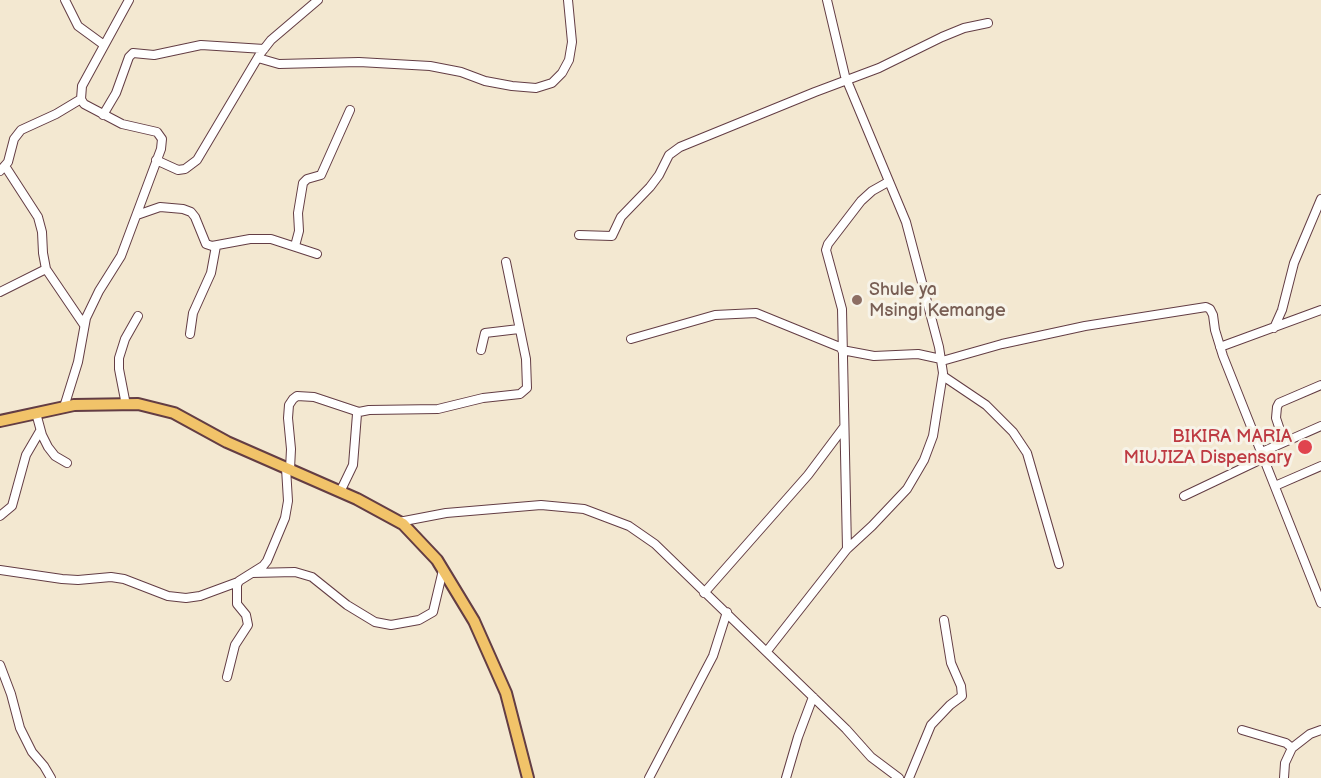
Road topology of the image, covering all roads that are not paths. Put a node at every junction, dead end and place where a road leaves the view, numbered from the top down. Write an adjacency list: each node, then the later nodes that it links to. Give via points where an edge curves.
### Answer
1 (65, 0): 7 (street, via 78,26)
2 (129, 0): 7 (street)
3 (318, 0): 8 (street)
4 (568, 0): 9 (street, via 572,42 569,60 552,83 536,88 485,81 430,66 359,62 279,64)
5 (827, 0): 10 (street)
6 (988, 23): 10 (street, via 964,28)
7 (104, 45): 11 (street, via 82,86)
8 (264, 49): 9 (street); 13 (street, via 201,45 154,55 133,53)
9 (258, 58): 14 (street, via 197,160 178,170)
10 (846, 80): 16 (street); 19 (street, via 680,147 669,154 659,175 621,217 612,236)
11 (81, 99): 13 (street); 15 (street, via 21,129)
12 (350, 110): 21 (street, via 321,175 303,183)
13 (103, 115): 14 (street, via 159,134 161,149)
14 (156, 160): 18 (street)
15 (3, 168): 24 (street, via 38,218)
16 (888, 182): 34 (street, via 861,201 826,250 842,309); 36 (street, via 906,222)
17 (1321, 199): 29 (street, via 1294,263)
18 (137, 215): 20 (street, via 160,207 191,212 206,244); 28 (street, via 121,256)
19 (579, 236)
20 (216, 246): 21 (street, via 250,239 271,239); 31 (street, via 212,273 193,313)
21 (295, 246): 22 (street)
22 (317, 254)
23 (506, 262): 30 (street)
24 (46, 269): 25 (street); 28 (street)
25 (0, 292)
26 (1321, 310): 29 (street)
27 (138, 316): 39 (street, via 119,358)
28 (84, 325): 40 (street)
29 (1274, 327): 33 (street)
30 (519, 329): 35 (street, via 485,333); 41 (street, via 528,383 520,394 438,409)
31 (190, 334)
32 (631, 339): 34 (street, via 715,315 756,313)
33 (1220, 347): 36 (street, via 1213,315 1206,307 1085,326); 48 (street)
34 (842, 349): 36 (street, via 874,356 918,354); 45 (street)
35 (481, 350)
36 (941, 360): 37 (street)
37 (943, 376): 57 (street, via 933,436 924,460 907,489); 58 (street, via 986,405 1027,453)
38 (1321, 385): 47 (street, via 1276,407)
39 (126, 405): 40 (main road); 51 (main road, via 174,413)
40 (64, 407): 42 (main road)
41 (359, 412): 51 (street, via 314,397 293,399 288,418); 53 (street, via 353,465)
42 (36, 413): 43 (main road); 46 (street)
43 (0, 421)
44 (1321, 426): 47 (street)
45 (844, 427): 57 (street); 63 (street, via 808,475)
46 (40, 430): 49 (street, via 55,456); 55 (street, via 26,455 12,506)
47 (1284, 442): 48 (street)
48 (1263, 455): 52 (street); 54 (street)
49 (67, 463)
50 (1321, 466): 52 (street)
51 (288, 469): 53 (main road); 61 (street, via 285,518 267,561)
52 (1275, 486): 64 (street)
53 (340, 492): 56 (main road)
54 (1184, 496)
55 (0, 516)
56 (399, 522): 60 (main road); 63 (street, via 446,513 541,505 584,509 629,526 654,544)
57 (847, 549): 67 (street)
58 (1059, 564)
59 (0, 570): 62 (street, via 62,579 111,577 186,598)
60 (443, 570): 61 (street, via 433,612 418,620 391,625 375,622 347,605 312,577 295,572); 75 (main road, via 474,621 506,693)
61 (252, 573): 62 (street)
62 (238, 582): 69 (street, via 237,604 246,615 248,626 235,645)
63 (704, 593): 65 (street)
64 (1321, 603)
65 (727, 612): 67 (street); 76 (street, via 713,656)
66 (944, 620): 79 (street, via 946,643 962,696 931,725)
67 (767, 651): 70 (street)
68 (0, 665): 74 (street, via 20,728)
69 (227, 677)
70 (813, 697): 77 (street); 78 (street, via 871,758)
71 (1242, 730): 73 (street)
72 (1321, 730): 73 (street)
73 (1292, 748): 80 (street)
74 (51, 778)
75 (528, 778)
76 (649, 778)
77 (786, 778)
78 (899, 778)
79 (909, 778)
80 (1284, 778)

